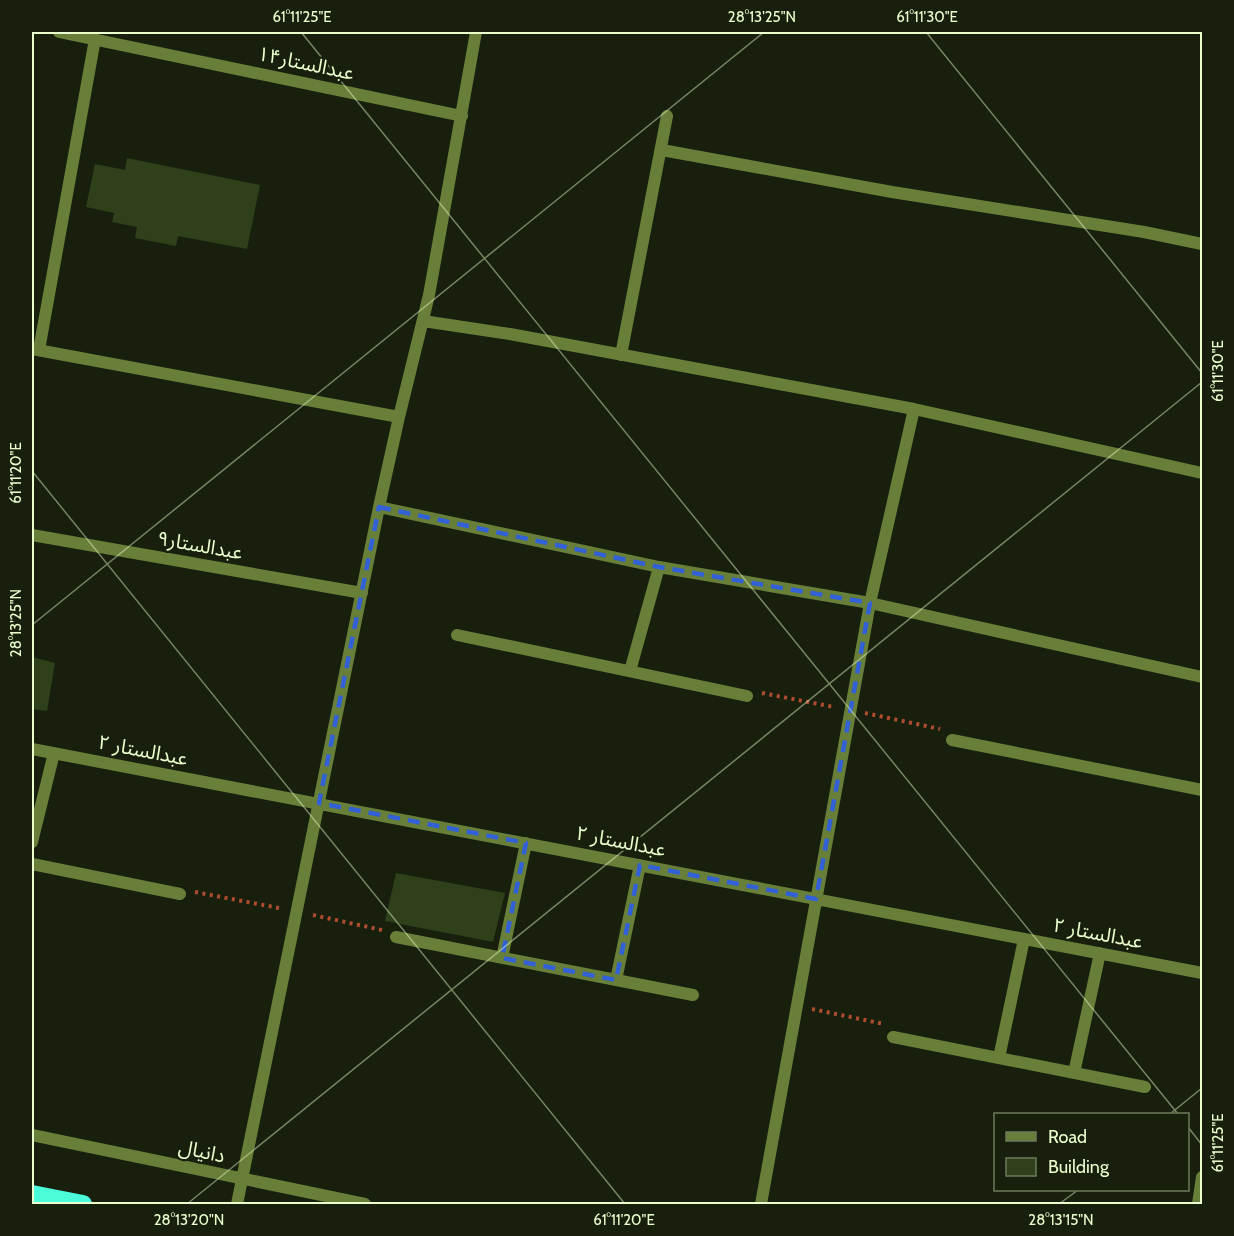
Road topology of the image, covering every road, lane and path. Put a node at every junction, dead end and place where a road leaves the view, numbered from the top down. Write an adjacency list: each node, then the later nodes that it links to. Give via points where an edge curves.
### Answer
1 (58, 32): 3 (street, عبدالستار۱۴)
2 (476, 32): 4 (street)
3 (95, 39): 4 (street, عبدالستار۱۴); 9 (street)
4 (462, 116): 8 (street)
5 (667, 117): 6 (street)
6 (662, 150): 7 (street); 10 (street)
7 (1203, 244)
8 (423, 321): 10 (street); 12 (street)
9 (35, 350): 12 (street)
10 (621, 355): 11 (street)
11 (914, 409): 13 (street); 18 (street)
12 (399, 417): 14 (street)
13 (1203, 473)
14 (379, 507): 16 (street); 17 (street)
15 (32, 535): 17 (street, عبدالستار۹)
16 (659, 567): 18 (street); 20 (street)
17 (363, 593): 28 (street)
18 (870, 603): 21 (street); 23 (street)
19 (457, 635): 20 (street)
20 (630, 671): 22 (street)
21 (1203, 676)
22 (747, 696): 23 (path, via 756,692)
23 (850, 710): 24 (path, via 947,731); 34 (street)
24 (952, 740): 27 (street)
25 (32, 749): 26 (street, عبدالستار ۲)
26 (54, 753): 28 (street, عبدالستار ۲); 29 (street)
27 (1203, 790)
28 (319, 803): 30 (street, عبدالستار ۲); 35 (street)
29 (32, 842)
30 (526, 843): 32 (street, عبدالستار ۲); 39 (street)
31 (32, 864): 33 (street)
32 (640, 865): 34 (street, عبدالستار ۲); 41 (street)
33 (180, 894): 35 (path, via 200,892)
34 (816, 899): 37 (street, عبدالستار ۲); 43 (street)
35 (297, 912): 36 (path, via 378,928); 50 (street)
36 (396, 937): 39 (street)
37 (1024, 939): 38 (street, عبدالستار ۲); 45 (street)
38 (1100, 953): 40 (street, عبدالستار ۲); 46 (street)
39 (502, 958): 41 (street)
40 (1203, 973)
41 (616, 980): 42 (street)
42 (693, 995)
43 (796, 1006): 44 (path, via 896,1027); 55 (street)
44 (893, 1037): 45 (street)
45 (999, 1058): 46 (street)
46 (1074, 1073): 47 (street)
47 (1146, 1087)
48 (32, 1135): 50 (street, دانیال)
49 (1203, 1177): 56 (street)
50 (242, 1179): 53 (street); 54 (street, دانیال)
51 (32, 1194): 52 (highway)
52 (83, 1204)
53 (237, 1204)
54 (365, 1204)
55 (760, 1204)
56 (1198, 1204)

